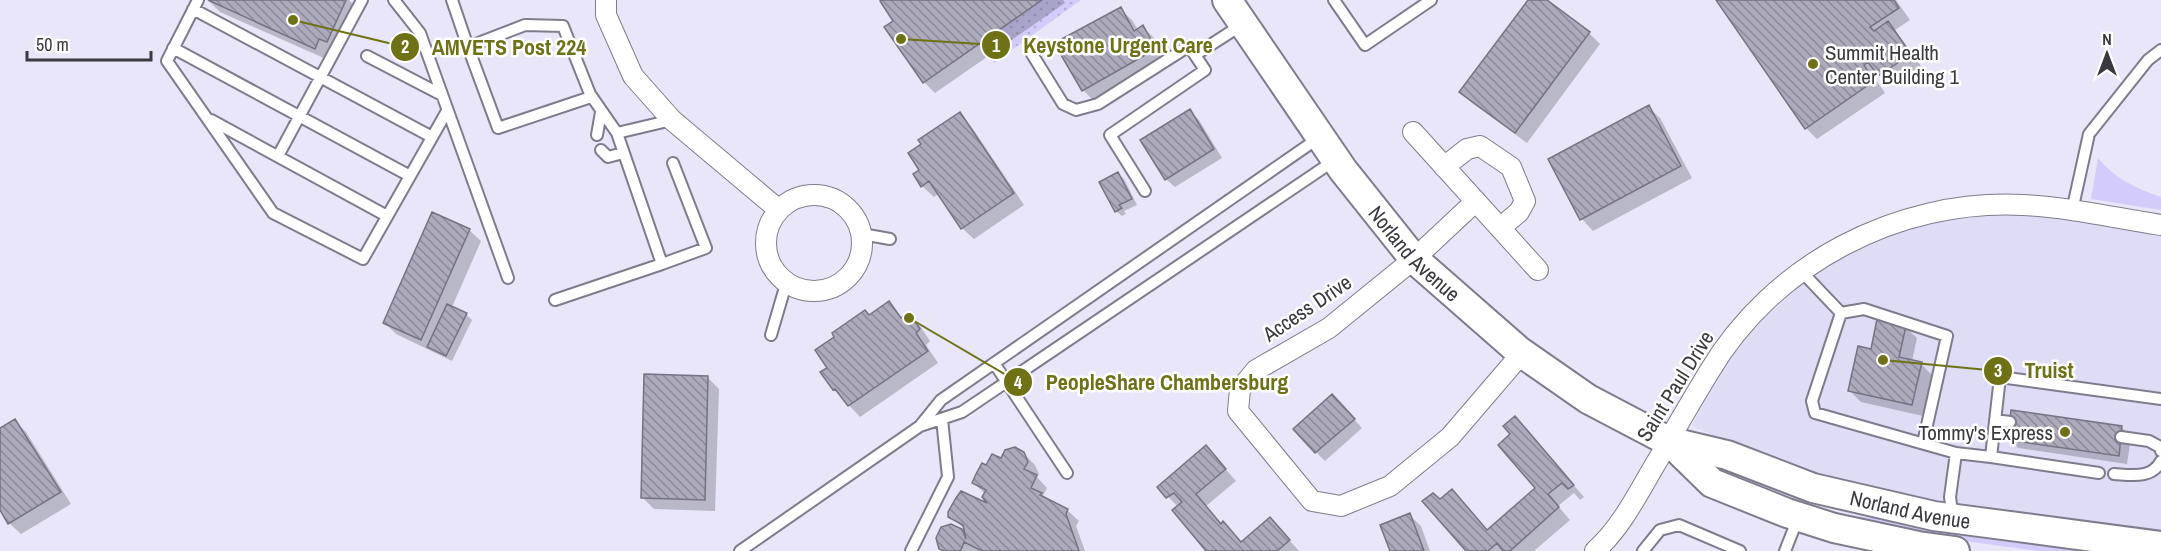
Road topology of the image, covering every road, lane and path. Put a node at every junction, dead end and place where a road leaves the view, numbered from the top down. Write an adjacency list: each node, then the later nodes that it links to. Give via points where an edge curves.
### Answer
1 (362, 0): 15 (lane)
2 (394, 0): 16 (lane, via 420,33)
3 (452, 0): 9 (lane)
4 (606, 0): 22 (street, via 606,15 633,76)
5 (1334, 0): 6 (lane, via 1365,45)
6 (1431, 0)
7 (195, 5): 10 (lane); 15 (lane)
8 (1232, 6): 13 (lane); 27 (main road, Norland Avenue)
9 (468, 47): 17 (lane, via 525,25 563,26); 17 (lane, via 498,128)
10 (173, 48): 20 (lane); 21 (lane, via 166,61)
11 (2161, 50): 37 (lane, via 2148,60 2089,134)
12 (1032, 54): 13 (lane, via 1063,104 1076,110 1098,104 1188,46)
13 (1195, 55): 34 (lane, via 1205,70 1110,135)
14 (367, 56): 16 (lane)
15 (320, 77): 20 (lane); 26 (lane)
16 (442, 95): 18 (lane)
17 (591, 97): 19 (lane)
18 (447, 111): 26 (lane); 47 (lane)
19 (601, 112): 24 (lane); 25 (lane)
20 (300, 115): 30 (lane); 33 (lane)
21 (207, 118): 30 (lane); 38 (lane, via 273,213 363,259)
22 (672, 120): 24 (lane); 36 (street)
23 (1413, 132): 32 (street)
24 (617, 134): 29 (lane)
25 (597, 135)
26 (432, 137): 33 (lane)
27 (1328, 148): 43 (main road, Norland Avenue); 53 (lane); 54 (lane)
28 (601, 150): 29 (lane, via 608,157)
29 (623, 153): 44 (lane)
30 (278, 156): 38 (lane)
31 (673, 163): 44 (lane, via 706,248)
32 (1444, 167): 35 (street); 40 (street, via 1467,149 1480,146 1511,167 1525,201 1519,212)
33 (410, 176): 38 (lane)
34 (1145, 191)
35 (1476, 201): 40 (street); 43 (street, Access Drive)
36 (779, 210): 41 (street, via 806,195 835,199 857,220); 48 (street, via 766,236 766,250 770,265)
37 (2072, 211): 39 (street, Saint Paul Drive); 46 (street, Saint Paul Drive, via 2019,205 1957,208 1912,218 1840,245)
38 (387, 216)
39 (2161, 225)
40 (1500, 228): 45 (street)
41 (862, 234): 42 (lane); 48 (street, via 858,264 837,287 822,292)
42 (890, 239)
43 (1414, 259): 52 (main road, Norland Avenue); 52 (street, Access Drive, via 1329,328 1256,370 1240,389 1238,411 1312,501 1341,506 1390,486 1450,437)
44 (662, 264): 49 (lane)
45 (1538, 270)
46 (1801, 271): 50 (lane); 61 (street, Saint Paul Drive, via 1755,312 1723,349)
47 (508, 278)
48 (786, 284): 51 (lane)
49 (555, 300)
50 (1841, 313): 62 (lane, via 1812,401 1815,412); 62 (lane, via 1864,309 1947,336)
51 (771, 335)
52 (1522, 353): 61 (main road, Norland Avenue, via 1588,399)
53 (994, 363): 54 (lane); 59 (lane, via 941,400)
54 (1006, 382): 56 (lane, via 962,412); 67 (lane)
55 (2161, 399): 57 (lane, via 2000,377)
56 (942, 419): 59 (lane); 74 (lane, via 948,477)
57 (1995, 420): 58 (lane); 65 (lane)
58 (2010, 422)
59 (920, 426): 73 (lane)
60 (2121, 437): 63 (lane, via 2149,441)
61 (1668, 441): 70 (main road, Norland Avenue, via 1712,483); 71 (main road, Norland Avenue, via 1727,455 1813,488); 75 (street, Saint Paul Drive, via 1621,521)
62 (1923, 443): 64 (lane)
63 (2161, 451)
64 (1956, 453): 65 (lane); 71 (lane, via 1950,497)
65 (1991, 457): 68 (lane)
66 (2161, 460): 69 (lane, via 2146,475)
67 (1067, 473)
68 (2099, 473)
69 (2114, 474)
70 (1799, 517): 78 (lane); 79 (main road, Norland Avenue, via 1834,528)
71 (1953, 518): 72 (main road, Norland Avenue)
72 (2161, 546)
73 (740, 551)
74 (911, 551)
75 (1595, 551)
76 (1643, 551): 77 (lane, via 1660,530 1679,525)
77 (1740, 551)
78 (1785, 551)
79 (1955, 551)

